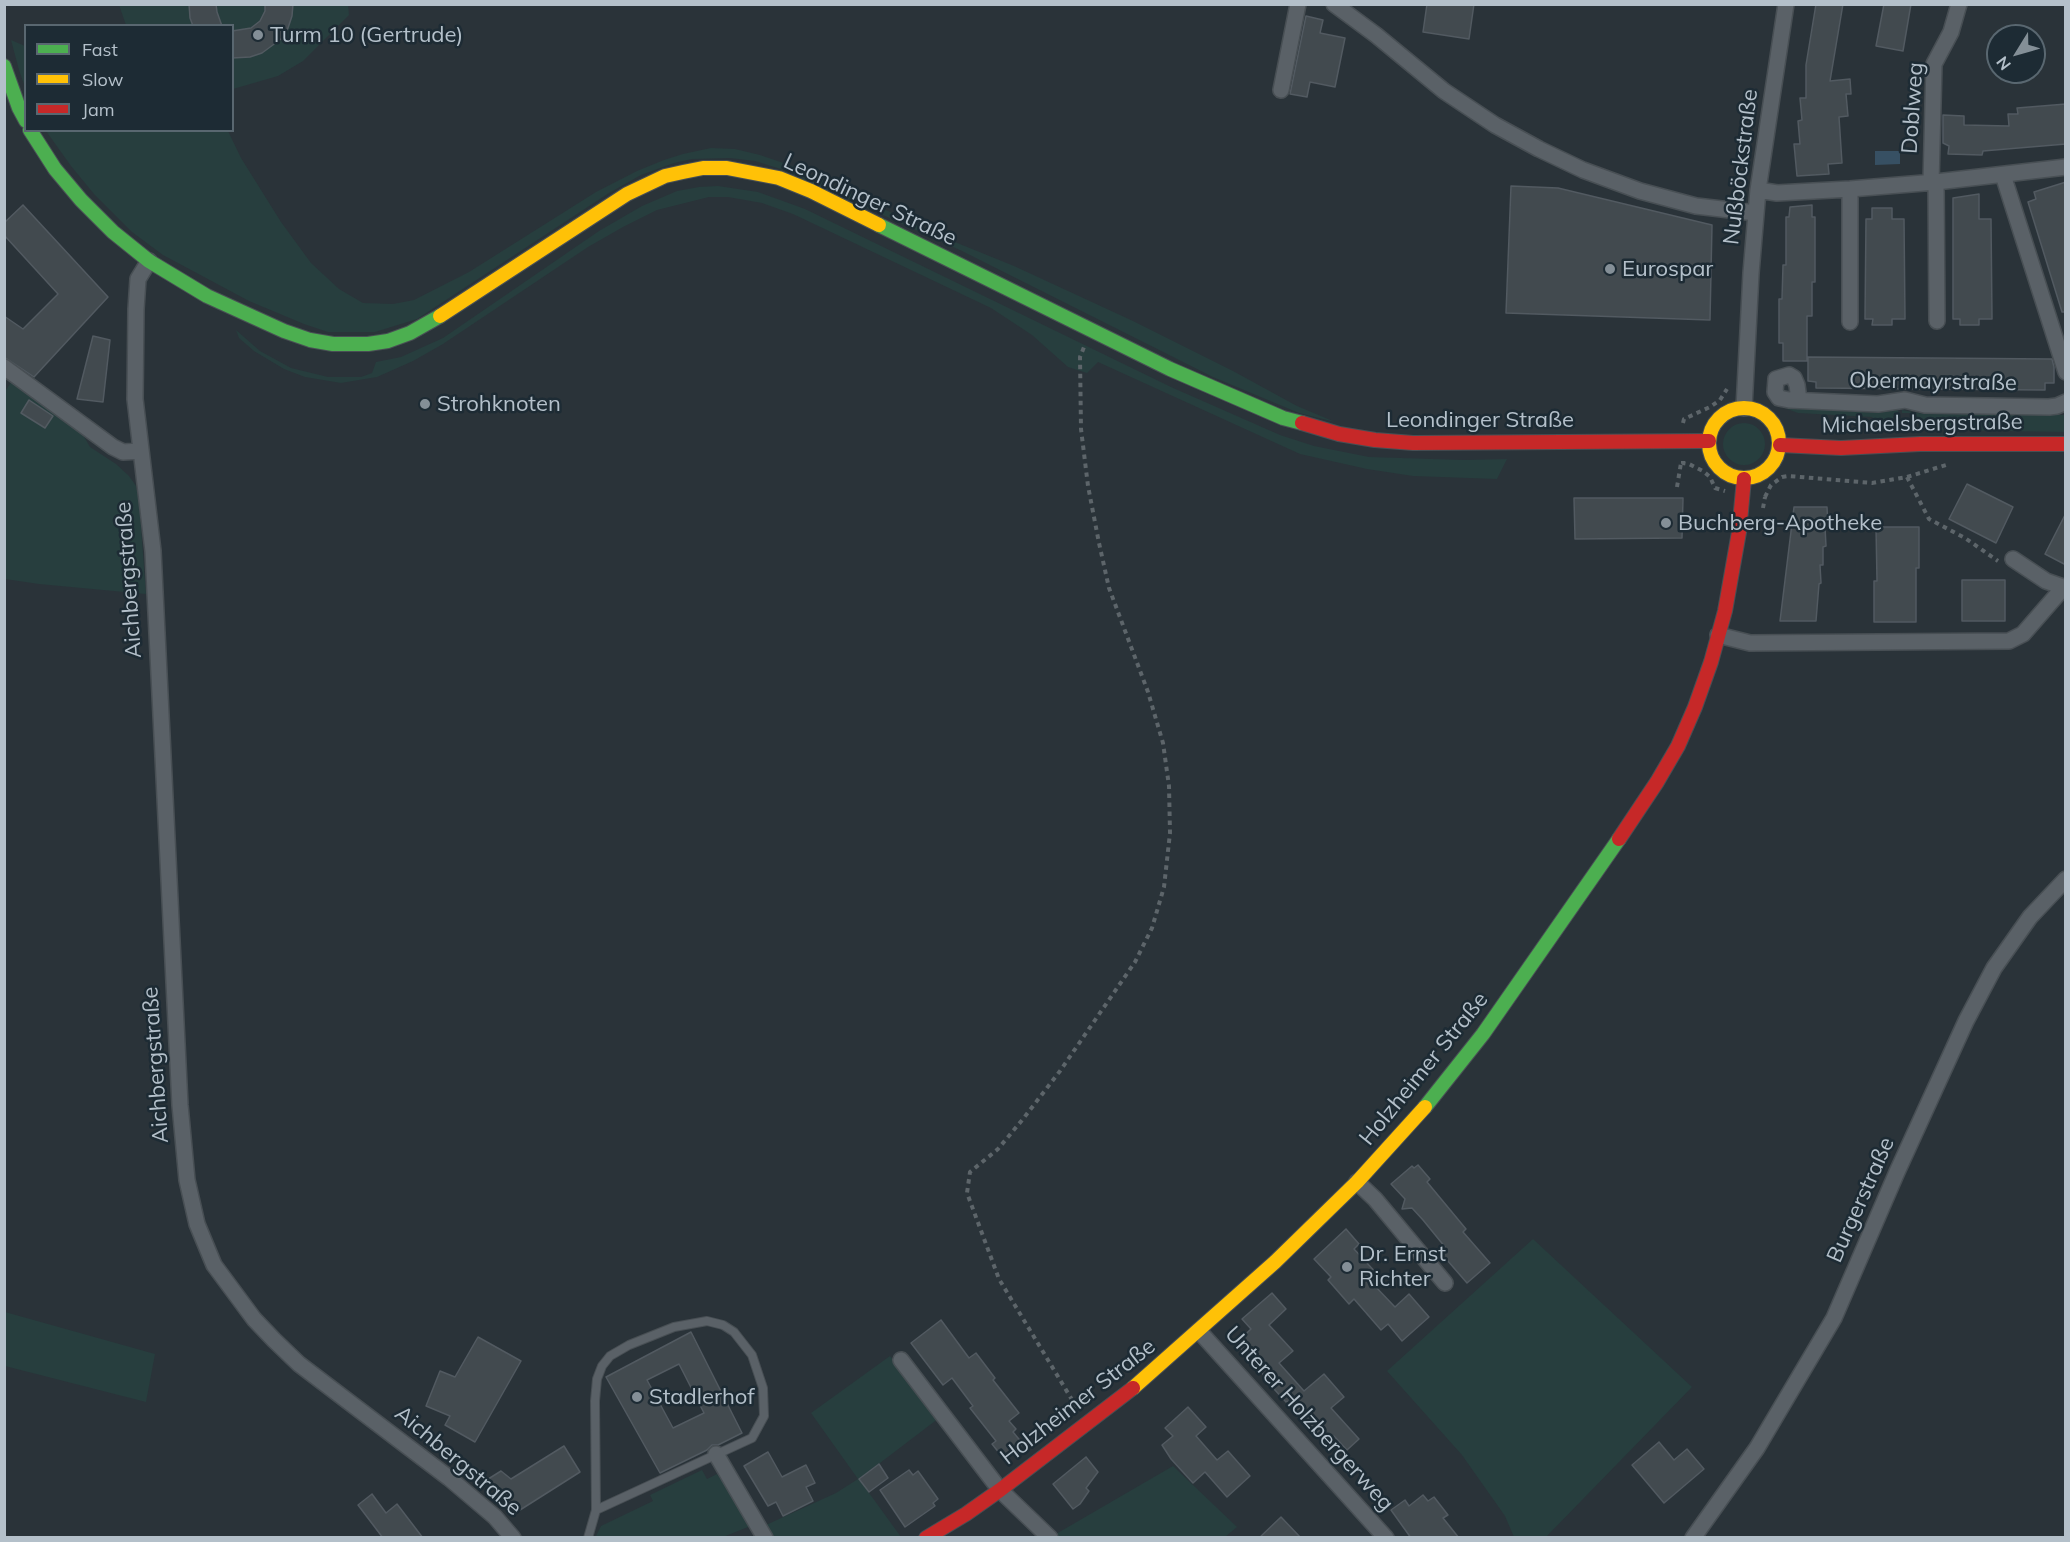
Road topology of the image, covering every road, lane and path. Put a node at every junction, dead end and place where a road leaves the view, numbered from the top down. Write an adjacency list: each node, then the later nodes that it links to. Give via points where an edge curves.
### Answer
1 (1298, 4): 6 (street)
2 (1334, 4): 14 (street, via 1444,91 1539,149 1640,191 1696,206)
3 (1786, 4): 13 (street, Nußböckstraße)
4 (1959, 4): 11 (street, Doblweg, via 1951,32 1934,64)
5 (4, 66): 7 (street)
6 (1281, 90)
7 (24, 117)
8 (31, 132): 15 (street, Leondinger Straße, via 81,200)
9 (2066, 167): 10 (street)
10 (2003, 175): 11 (street); 20 (street)
11 (1934, 182): 12 (street); 16 (street)
12 (1850, 189): 13 (street, via 1777,193); 17 (street)
13 (1758, 190): 14 (street, Nußböckstraße)
14 (1756, 213): 24 (street, Nußböckstraße)
15 (148, 261): 18 (street, Leondinger Straße, via 207,296 310,340 353,345 388,341 428,324 627,194 683,171 727,168 779,178 811,191); 29 (street, Aichbergstraße, via 138,279 136,309 135,399)
16 (1937, 321)
17 (1850, 322)
18 (1089, 329): 25 (street, Leondinger Straße, via 1283,418 1339,434 1413,443); 47 (path, via 1080,357 1079,382 1088,486 1109,588 1163,743 1170,821 1164,887 1152,928 1135,962 1023,1119 998,1149 970,1172 967,1193 999,1279)
19 (4, 367): 29 (street, via 113,447 123,452)
20 (2066, 372)
21 (1729, 381): 25 (path, via 1720,400 1684,419)
22 (1799, 400): 23 (street, Obermayrstraße, via 2049,407)
23 (2066, 402)
24 (1744, 408): 26 (street, via 1722,416); 27 (street, via 1769,418)
25 (1683, 441): 26 (street, Leondinger Straße); 31 (path)
26 (1709, 441): 34 (street, via 1719,468)
27 (1780, 444): 28 (street, Michaelsbergstraße, via 1841,448); 34 (street, via 1768,470)
28 (2066, 444)
29 (141, 451): 51 (street, Aichbergstraße, via 153,551 180,1105 187,1180 197,1224 214,1265 274,1340 299,1364 449,1478 495,1517)
30 (1670, 463): 31 (path)
31 (1682, 463): 35 (path); 36 (path, via 1704,471 1715,488)
32 (1947, 465): 33 (path)
33 (1907, 477): 37 (path, via 1872,483 1788,476 1772,485); 39 (path, via 1929,519 2000,562)
34 (1744, 479): 36 (street, Holzheimer Straße)
35 (1677, 487)
36 (1742, 494): 37 (path); 41 (street, Holzheimer Straße, via 1732,575)
37 (1766, 497): 38 (path)
38 (1762, 520)
39 (2013, 559): 40 (street)
40 (2064, 588): 41 (street, via 2023,634 2009,641 1750,643)
41 (1718, 635): 43 (street, Holzheimer Straße, via 1678,746 1634,818 1483,1034 1421,1112)
42 (2066, 879): 57 (street, Burgerstraße, via 2030,917 1994,968 1966,1021 1834,1318 1757,1448)
43 (1357, 1182): 44 (street); 45 (street, Holzheimer Straße)
44 (1445, 1283)
45 (1199, 1331): 47 (street, Holzheimer Straße); 56 (street, Unterer Holzbergerweg)
46 (901, 1360): 49 (street)
47 (1088, 1423): 49 (street, Holzheimer Straße)
48 (716, 1454): 50 (lane); 50 (lane, via 752,1438 764,1416 763,1388 752,1355 723,1325 707,1321 674,1327 639,1340 610,1356 597,1379); 53 (street)
49 (1000, 1490): 54 (street, Holzheimer Straße); 55 (street)
50 (596, 1510): 52 (lane)
51 (513, 1538)
52 (588, 1538)
53 (765, 1538)
54 (926, 1538)
55 (1050, 1538)
56 (1386, 1538)
57 (1693, 1538)

